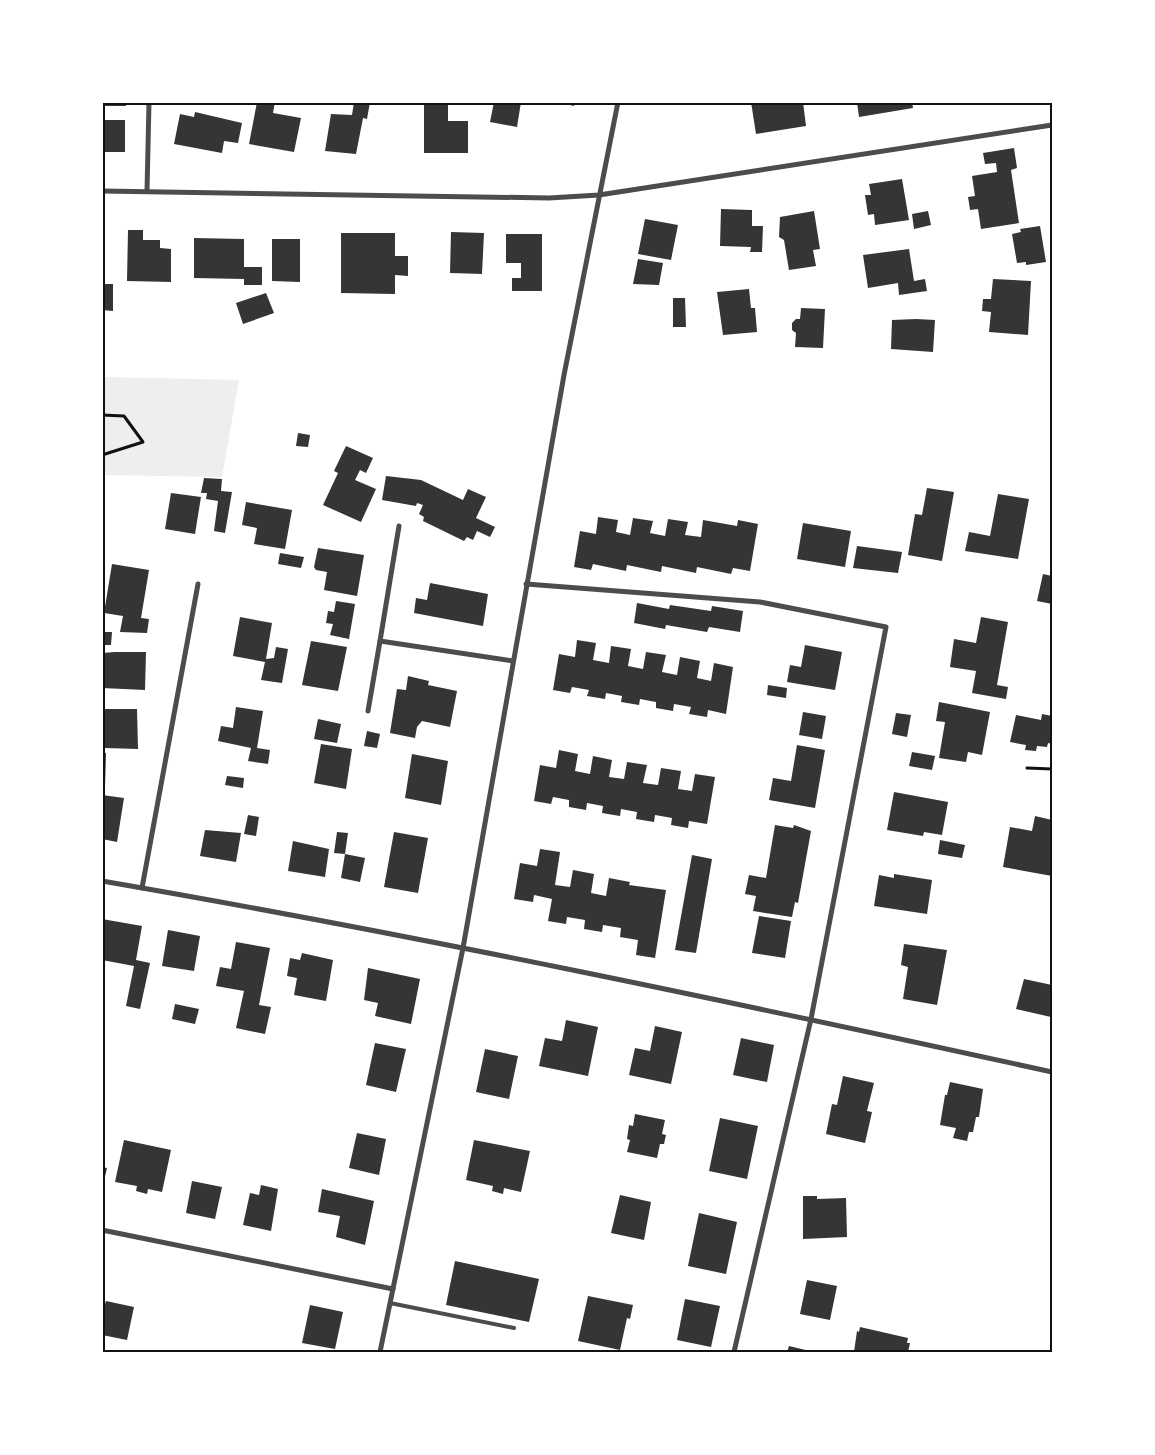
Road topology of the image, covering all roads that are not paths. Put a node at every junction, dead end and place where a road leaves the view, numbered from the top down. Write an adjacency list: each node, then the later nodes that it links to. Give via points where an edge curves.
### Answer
1 (149, 102): 5 (street)
2 (618, 102): 6 (street)
3 (1052, 125): 6 (street)
4 (102, 191): 5 (street)
5 (147, 191): 6 (street, via 549,198)
6 (599, 195): 9 (street)
7 (399, 526): 10 (street)
8 (198, 584): 14 (street)
9 (526, 584): 11 (street); 16 (street, via 760,602 886,627)
10 (380, 641): 11 (street); 12 (street)
11 (513, 661): 15 (street)
12 (368, 711)
13 (102, 882): 14 (street)
14 (142, 888): 15 (street)
15 (463, 948): 16 (street); 19 (street)
16 (812, 1019): 17 (street); 23 (street)
17 (1052, 1072)
18 (102, 1230): 19 (street)
19 (393, 1289): 20 (street)
20 (390, 1303): 21 (lane); 22 (street)
21 (514, 1328)
22 (380, 1352)
23 (734, 1352)

